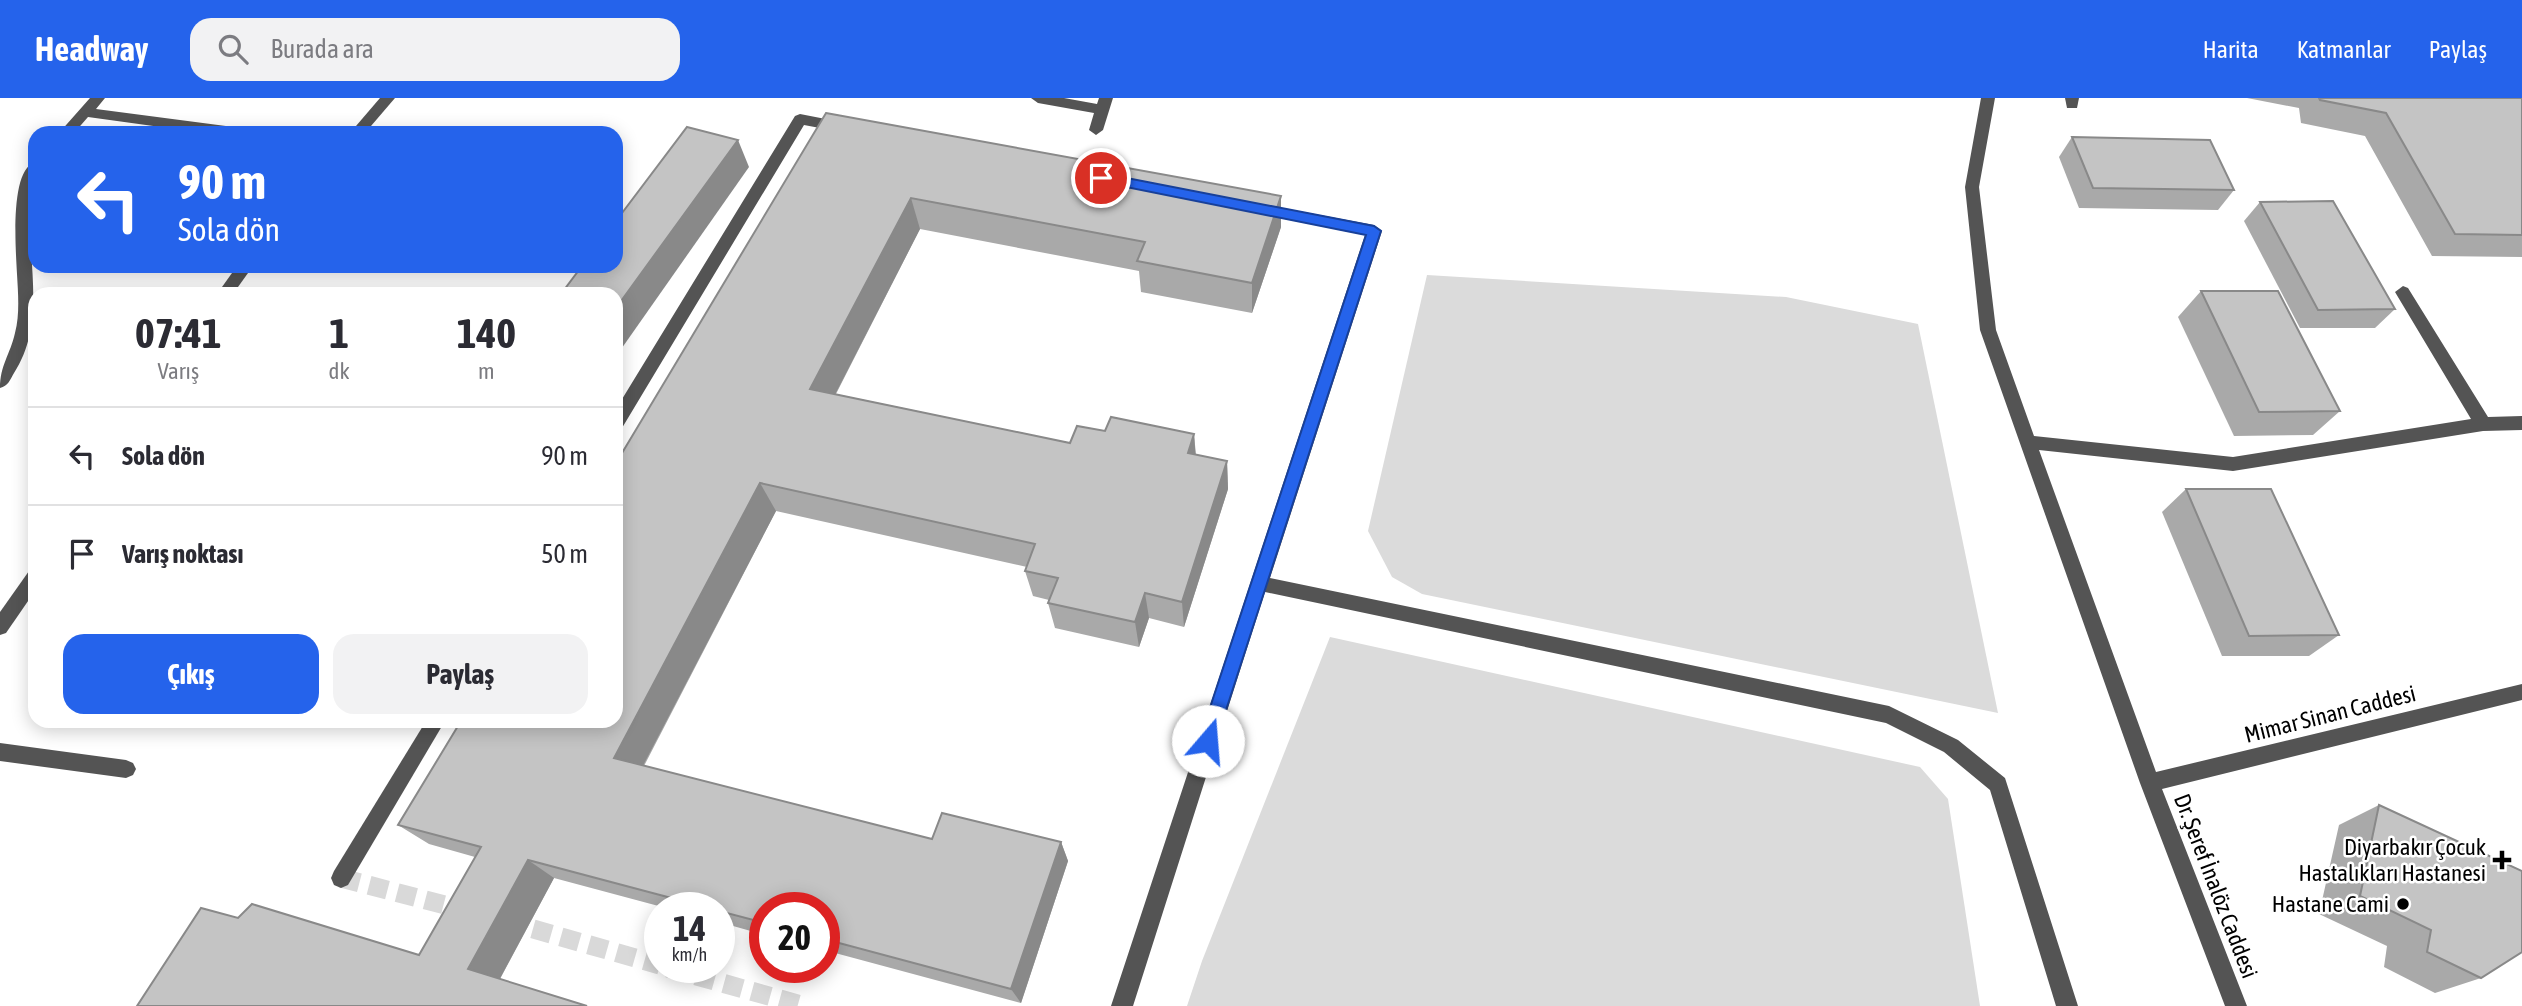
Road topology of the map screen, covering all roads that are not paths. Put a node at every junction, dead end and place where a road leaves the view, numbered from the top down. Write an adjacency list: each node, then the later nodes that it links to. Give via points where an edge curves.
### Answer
1 (98, 98): 6 (street)
2 (388, 98): 9 (street)
3 (1038, 98): 5 (street)
4 (1988, 98): 19 (street, Dr. Şeref İnalöz Caddesi, via 1972,187 1987,330)
5 (1104, 104): 11 (street)
6 (85, 112): 7 (street); 8 (street)
7 (72, 126)
8 (189, 126)
9 (363, 126)
10 (855, 130): 16 (street, via 800,119)
11 (1096, 130)
12 (28, 175): 15 (street, via 12,216 22,335)
13 (1251, 207): 20 (street, via 1374,231)
14 (2403, 292): 18 (street)
15 (0, 382)
16 (623, 411)
17 (2522, 423): 18 (street)
18 (2483, 424): 19 (street, via 2234,464)
19 (2028, 442): 27 (street, Dr. Şeref İnalöz Caddesi)
20 (1259, 583): 29 (street); 30 (street, via 1889,715 1951,746 1998,784)
21 (28, 586): 22 (street)
22 (0, 627)
23 (2522, 692): 27 (street, Mimar Sinan Caddesi)
24 (432, 728): 28 (street)
25 (2, 755): 26 (street)
26 (126, 769)
27 (2150, 783): 31 (street, Dr. Şeref İnalöz Caddesi)
28 (341, 878)
29 (1122, 1006)
30 (2067, 1006)
31 (2236, 1006)

